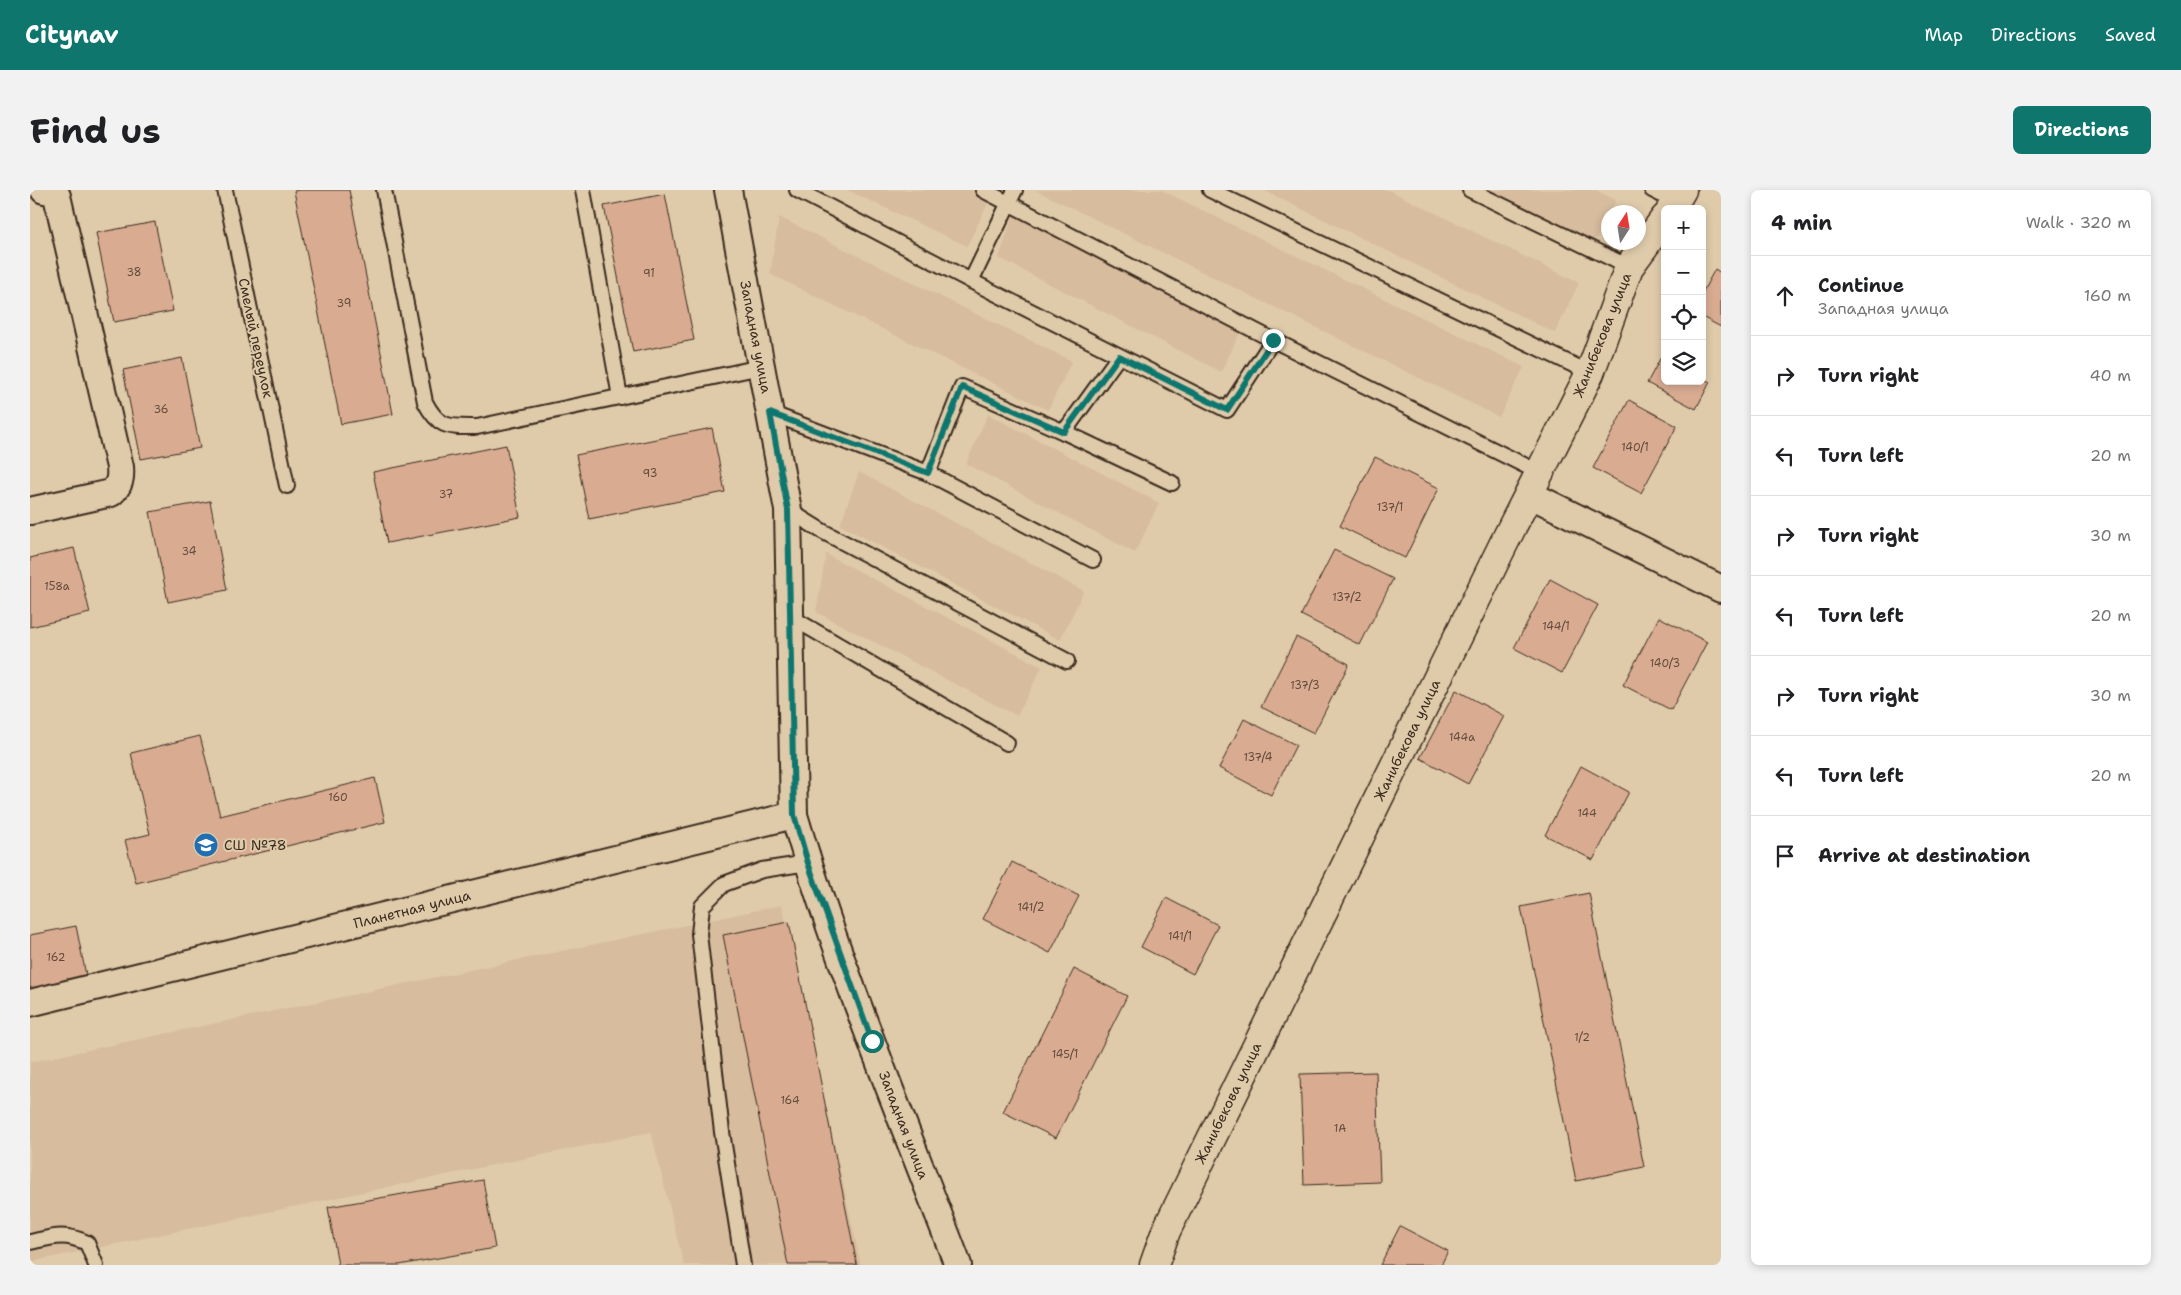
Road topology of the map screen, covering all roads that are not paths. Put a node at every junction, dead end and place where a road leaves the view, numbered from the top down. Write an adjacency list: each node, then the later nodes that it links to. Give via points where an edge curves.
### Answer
1 (38, 190): 13 (street)
2 (44, 190): 31 (street, via 57,196 120,476 119,487 112,493)
3 (225, 190): 29 (lane, Смелый переулок)
4 (384, 190): 23 (lane, via 426,402 433,418 451,427 477,427)
5 (583, 190): 23 (lane)
6 (728, 190): 21 (street, Западная улица)
7 (797, 190): 18 (lane)
8 (983, 190): 14 (lane)
9 (1015, 190): 14 (lane)
10 (1210, 190): 22 (lane)
11 (1470, 190): 17 (lane)
12 (1652, 190): 15 (lane)
13 (30, 192)
14 (1008, 203): 18 (lane); 19 (lane)
15 (1674, 205)
16 (1661, 223): 17 (street, Жанибекова улица)
17 (1629, 266): 22 (street, Жанибекова улица)
18 (970, 281): 20 (lane)
19 (1273, 340): 20 (lane, via 1227,410); 28 (lane)
20 (1119, 356): 25 (lane)
21 (761, 367): 23 (lane); 24 (street, Западная улица)
22 (1590, 373): 28 (street, Жанибекова улица)
23 (620, 397)
24 (770, 413): 26 (lane); 30 (street, Западная улица)
25 (1064, 432): 26 (lane, via 962,387); 27 (lane)
26 (928, 473): 32 (lane)
27 (1172, 483)
28 (1534, 484): 33 (street); 44 (street, Жанибекова улица, via 1166,1231)
29 (287, 486)
30 (788, 510): 34 (street, Западная улица); 35 (lane)
31 (30, 511)
32 (1093, 560)
33 (1721, 588)
34 (789, 616): 36 (lane); 37 (street, Западная улица)
35 (1067, 661)
36 (1007, 743)
37 (794, 815): 38 (street, Западная улица); 39 (street, Планетная улица)
38 (808, 863): 42 (lane, via 762,870 724,884 702,906 700,934 722,1132); 43 (street, Западная улица)
39 (30, 1003)
40 (30, 1242): 41 (lane, via 59,1235 75,1237 87,1242)
41 (96, 1265)
42 (743, 1265)
43 (958, 1265)
44 (1154, 1265)

